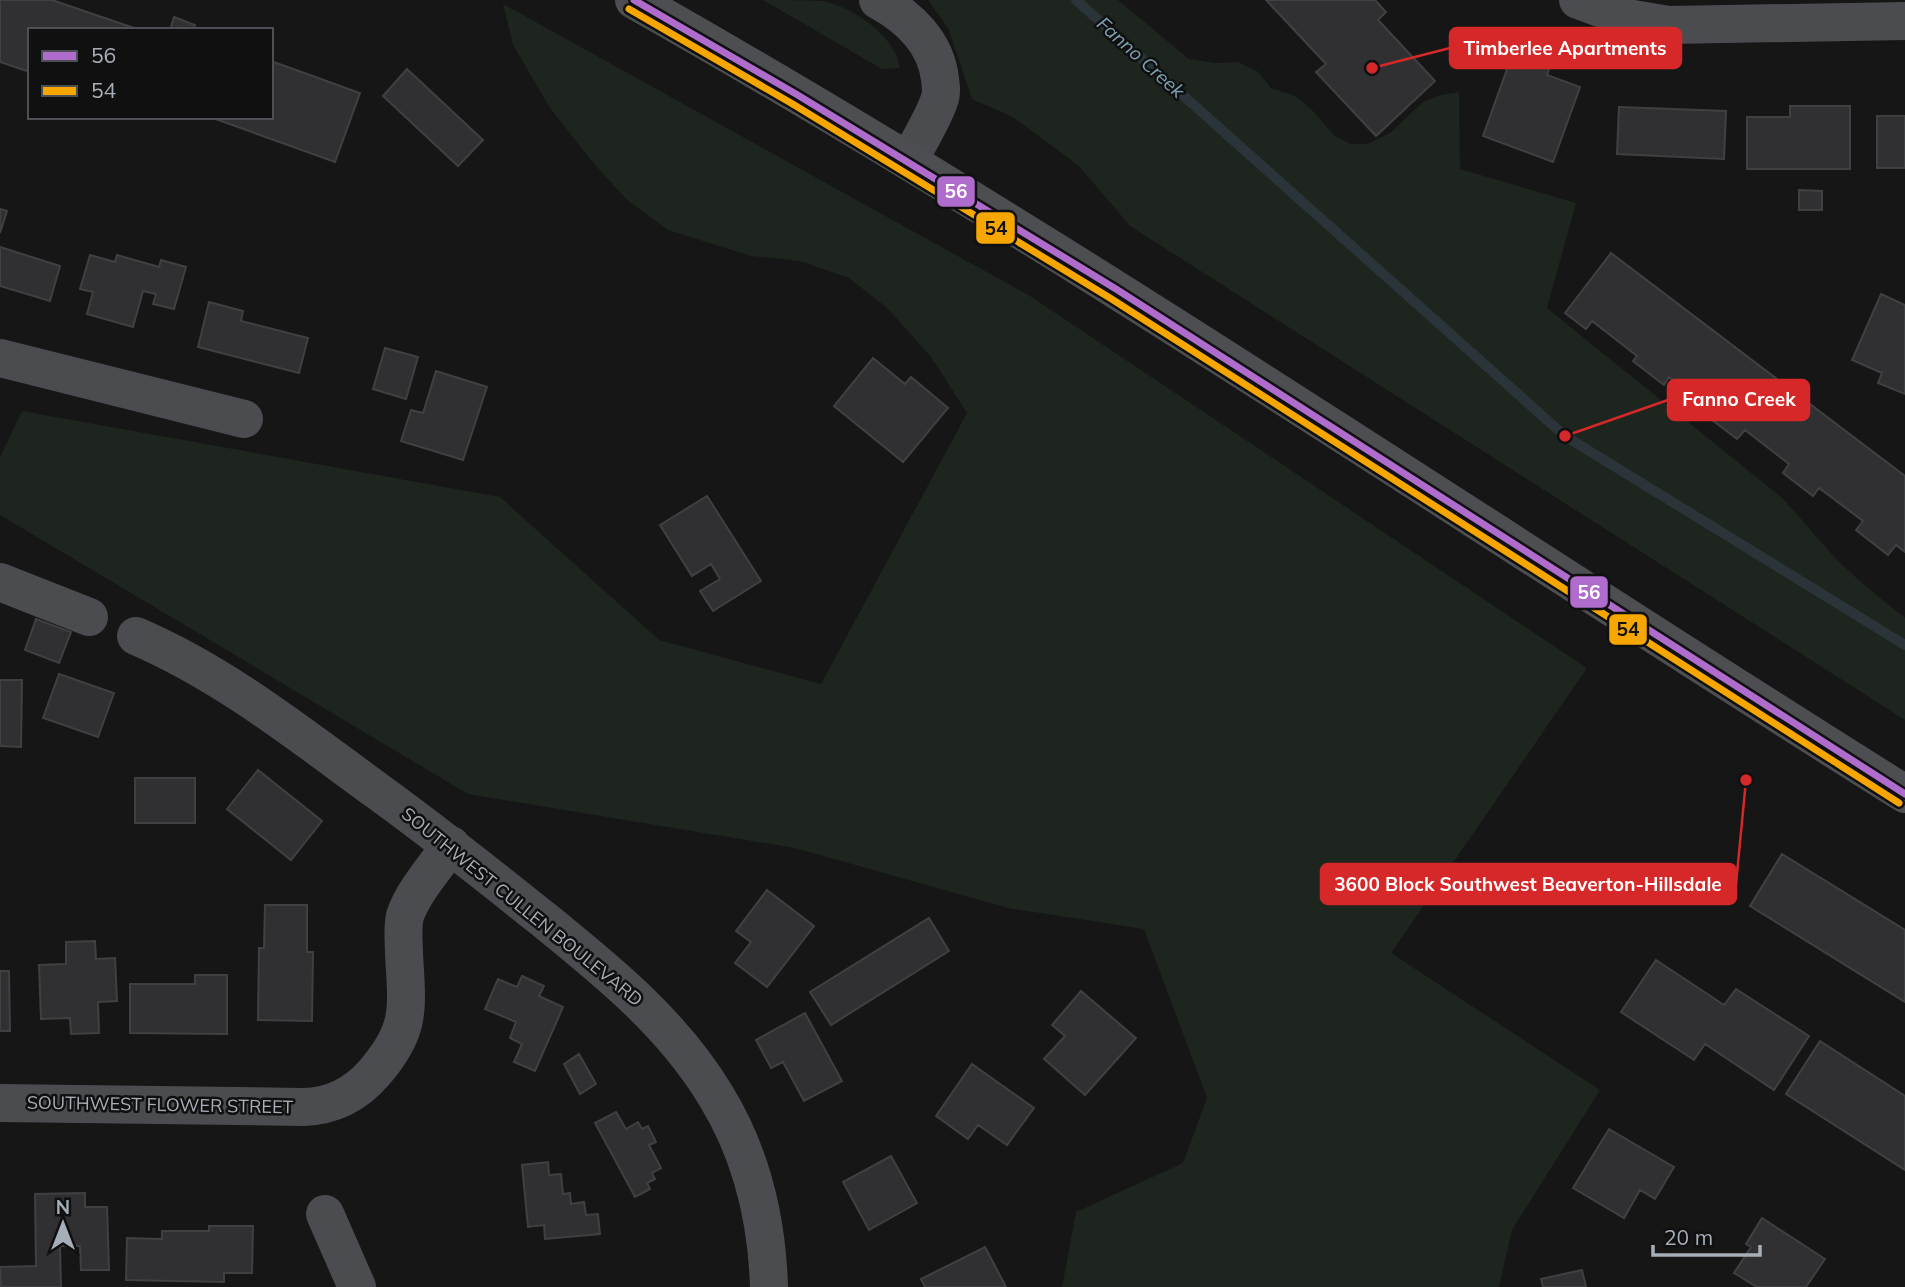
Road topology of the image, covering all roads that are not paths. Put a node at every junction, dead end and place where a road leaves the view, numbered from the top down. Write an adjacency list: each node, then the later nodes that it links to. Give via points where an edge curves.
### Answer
1 (634, 0): 5 (main road)
2 (878, 0): 5 (street, via 922,34 939,69 939,103)
3 (1578, 0): 4 (street, via 1627,18 1669,25)
4 (1905, 21)
5 (909, 160): 11 (main road)
6 (0, 358): 7 (street)
7 (244, 419)
8 (0, 582): 9 (street)
9 (89, 617)
10 (136, 636): 12 (street, SOUTHWEST CULLEN BOULEVARD, via 241,691)
11 (1905, 793)
12 (451, 845): 13 (street, SOUTHWEST FLOWER STREET, via 409,904 404,919 406,1006 401,1034 368,1080 352,1093 320,1106); 16 (street, SOUTHWEST CULLEN BOULEVARD, via 621,984 692,1061 728,1116 749,1162)
13 (0, 1103)
14 (325, 1214): 15 (street)
15 (357, 1287)
16 (769, 1287)

